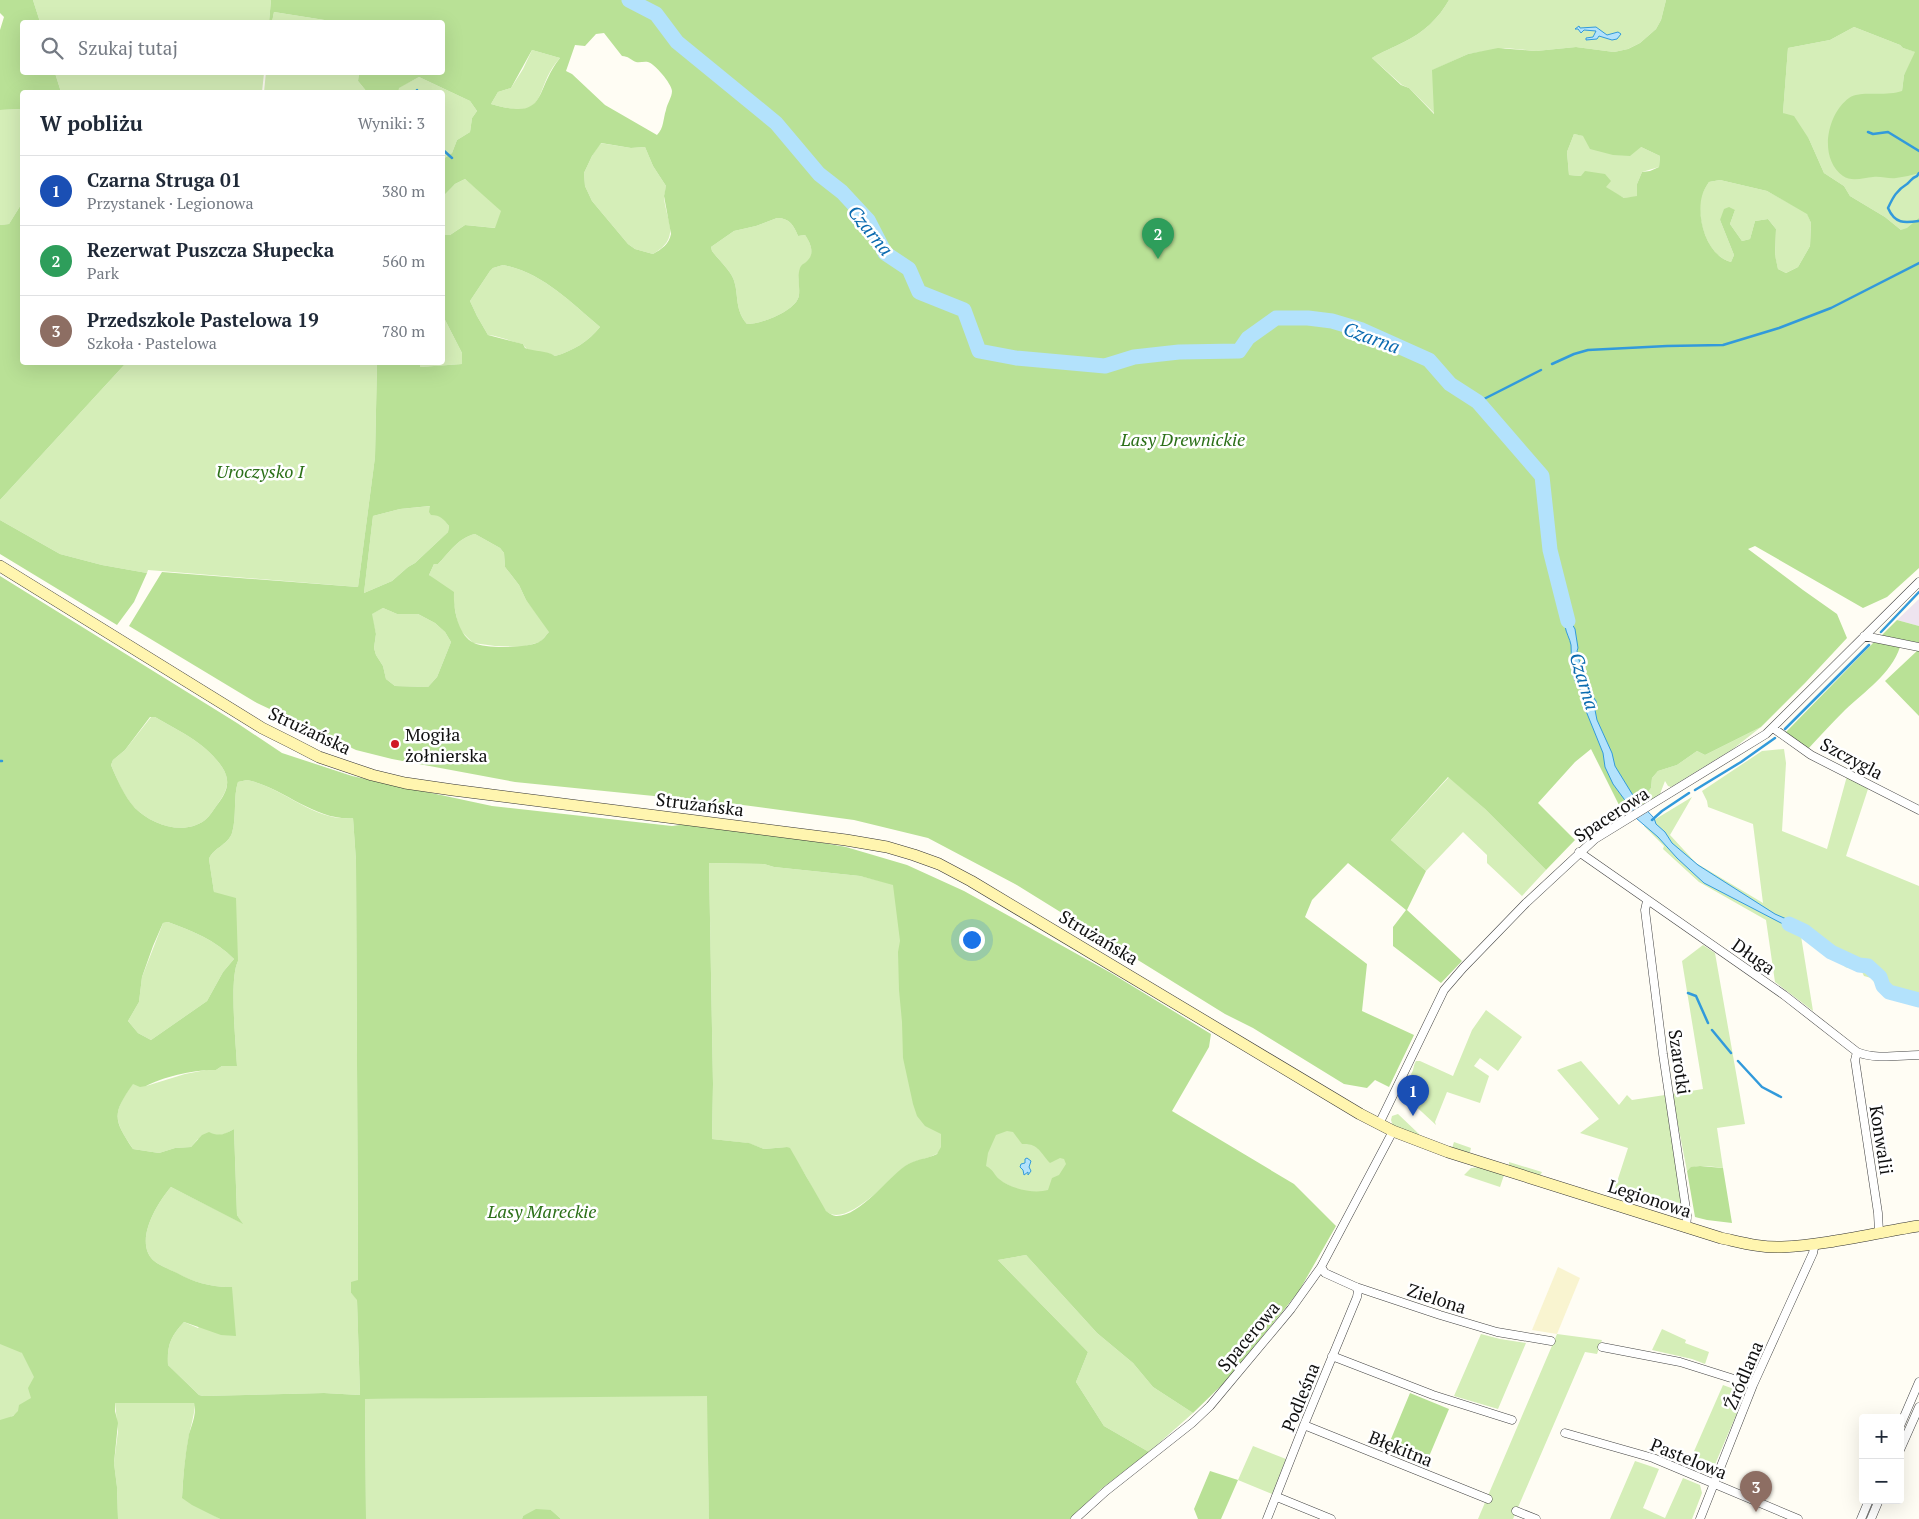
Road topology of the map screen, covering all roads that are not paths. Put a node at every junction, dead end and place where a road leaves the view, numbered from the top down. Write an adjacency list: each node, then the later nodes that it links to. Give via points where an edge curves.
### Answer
1 (0, 566): 11 (main road, Strużańska, via 262,728 320,757 356,770 404,783 453,790 846,840 887,847 939,864)
2 (1919, 582): 3 (street, Spacerowa)
3 (1864, 636): 4 (street); 5 (street, Spacerowa)
4 (1919, 647)
5 (1773, 728): 6 (street, Szczygla, via 1812,755); 7 (street, Spacerowa)
6 (1919, 810)
7 (1579, 852): 8 (street, Długa); 11 (street, Spacerowa, via 1444,990)
8 (1647, 901): 9 (street, Długa, via 1784,994); 14 (street, Szarotki, via 1646,919 1687,1216)
9 (1858, 1052): 10 (street, Długa, via 1879,1056); 15 (street, Konwalii, via 1855,1060)
10 (1919, 1055)
11 (1380, 1124): 12 (main road, Legionowa)
12 (1393, 1131): 14 (main road, Legionowa); 17 (street, Spacerowa)
13 (1919, 1226): 15 (main road, Legionowa)
14 (1686, 1228): 16 (main road, Legionowa, via 1753,1245 1780,1247)
15 (1879, 1232): 16 (main road, Legionowa)
16 (1815, 1243): 23 (street, Źródlana)
17 (1321, 1267): 18 (street, Zielona, via 1325,1273); 36 (street, Spacerowa, via 1291,1310 1210,1406)
18 (1356, 1287): 19 (street, Zielona, via 1497,1332); 21 (street, Podleśna, via 1357,1297)
19 (1551, 1341)
20 (1602, 1348): 23 (street, via 1680,1362)
21 (1332, 1356): 26 (street, via 1433,1395); 27 (street, Podleśna)
22 (1919, 1382): 25 (street)
23 (1753, 1385): 30 (street, Źródlana)
24 (1919, 1407): 29 (street)
25 (1904, 1417)
26 (1512, 1420)
27 (1304, 1425): 31 (street, Podleśna); 32 (street, Błękitna)
28 (1565, 1433): 30 (street, Pastelowa, via 1653,1458)
29 (1904, 1441)
30 (1713, 1483): 40 (street, Źródlana); 41 (street, Pastelowa)
31 (1277, 1497): 37 (street, Podleśna); 38 (street)
32 (1488, 1499)
33 (1867, 1504): 42 (street)
34 (1877, 1504): 43 (street)
35 (1516, 1511): 39 (street)
36 (1075, 1519)
37 (1267, 1519)
38 (1331, 1519)
39 (1536, 1519)
40 (1700, 1519)
41 (1798, 1519)
42 (1861, 1519)
43 (1871, 1519)

